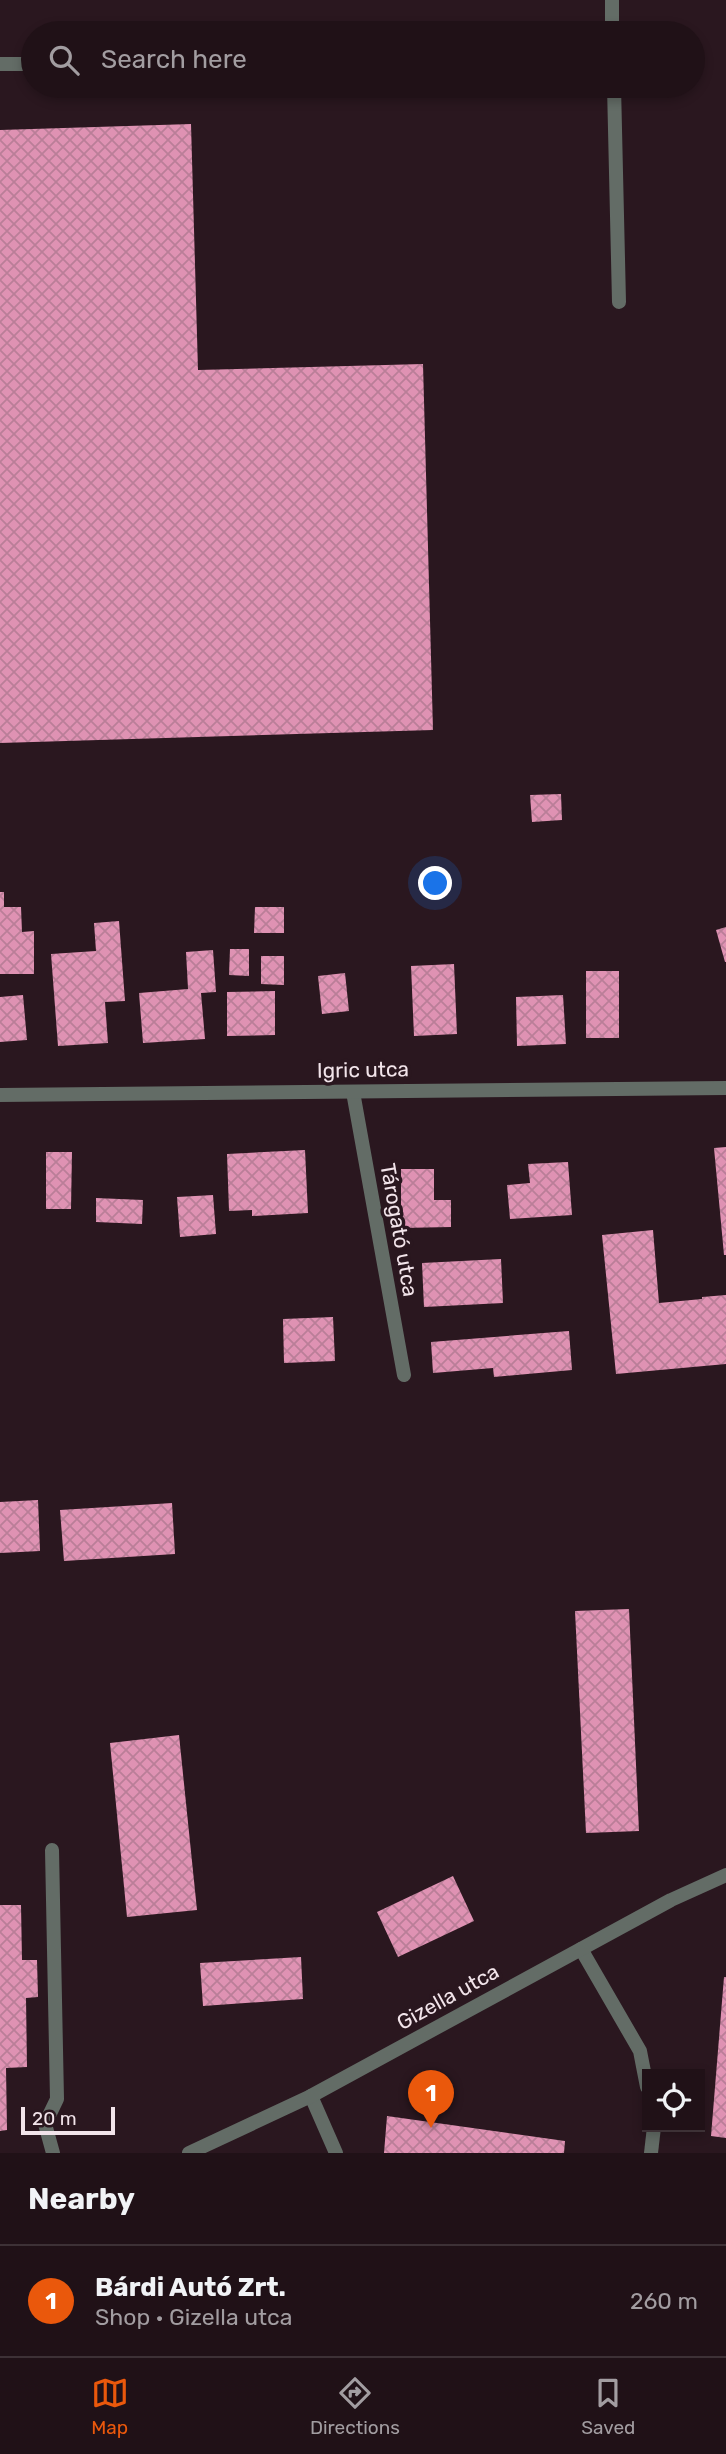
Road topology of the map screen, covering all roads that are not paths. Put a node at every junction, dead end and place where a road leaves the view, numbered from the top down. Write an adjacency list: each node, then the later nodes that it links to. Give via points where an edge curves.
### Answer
1 (612, 0): 2 (street)
2 (612, 21)
3 (0, 64): 4 (street)
4 (21, 64)
5 (614, 98): 6 (street)
6 (618, 302)
7 (726, 1088): 8 (street, Igric utca)
8 (353, 1092): 9 (street, Igric utca); 10 (street, Tárogató utca)
9 (0, 1095)
10 (404, 1376)
11 (52, 1850): 17 (street, via 57,2099 45,2124)
12 (726, 1875): 13 (street, Gizella utca)
13 (581, 1949): 14 (street, via 640,2052); 15 (street, Gizella utca)
14 (643, 2069)
15 (311, 2096): 18 (street, Gizella utca); 19 (street)
16 (654, 2132): 20 (street)
17 (53, 2153)
18 (189, 2153)
19 (336, 2153)
20 (652, 2153)

